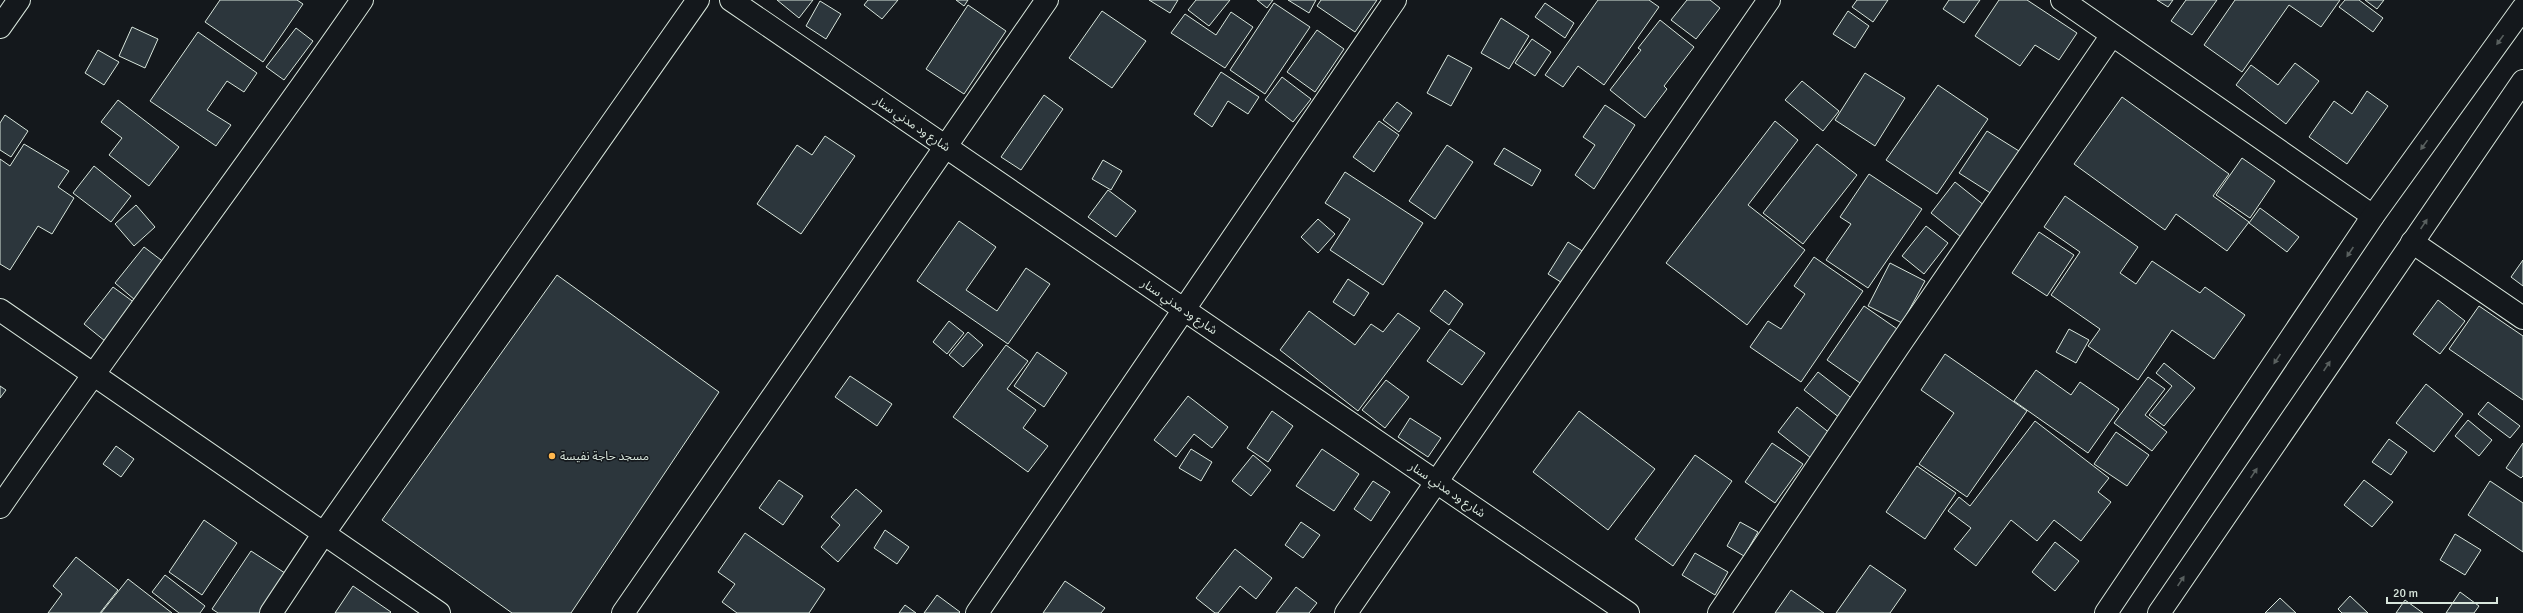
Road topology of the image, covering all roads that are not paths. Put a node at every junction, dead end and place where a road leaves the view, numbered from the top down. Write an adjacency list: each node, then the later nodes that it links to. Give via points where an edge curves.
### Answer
1 (19, 0): 10 (street)
2 (362, 0): 19 (street, via 286,110)
3 (698, 0): 22 (street)
4 (731, 0): 13 (street, شارع ود مدني سنار)
5 (1047, 0): 13 (street)
6 (1395, 0): 17 (street)
7 (1769, 0): 20 (street)
8 (2062, 0): 11 (street)
9 (2523, 8): 14 (street, one-way to 14)
10 (0, 27)
11 (2112, 35): 14 (street); 29 (street)
12 (2523, 80): 15 (street, one-way to 12)
13 (946, 147): 17 (street, شارع ود مدني سنار); 25 (street)
14 (2374, 216): 30 (street, one-way to 30)
15 (2412, 242): 18 (street); 31 (street, one-way to 15)
16 (0, 310): 19 (street)
17 (1185, 311): 20 (street, شارع ود مدني سنار); 26 (street)
18 (2523, 318)
19 (92, 374): 21 (street); 22 (street)
20 (1436, 483): 27 (street); 28 (street, شارع ود مدني سنار)
21 (0, 507)
22 (324, 533): 23 (street); 24 (street)
23 (271, 613)
24 (439, 613)
25 (623, 613)
26 (978, 613)
27 (1346, 613)
28 (1628, 613)
29 (1719, 613)
30 (2106, 613)
31 (2158, 613)

